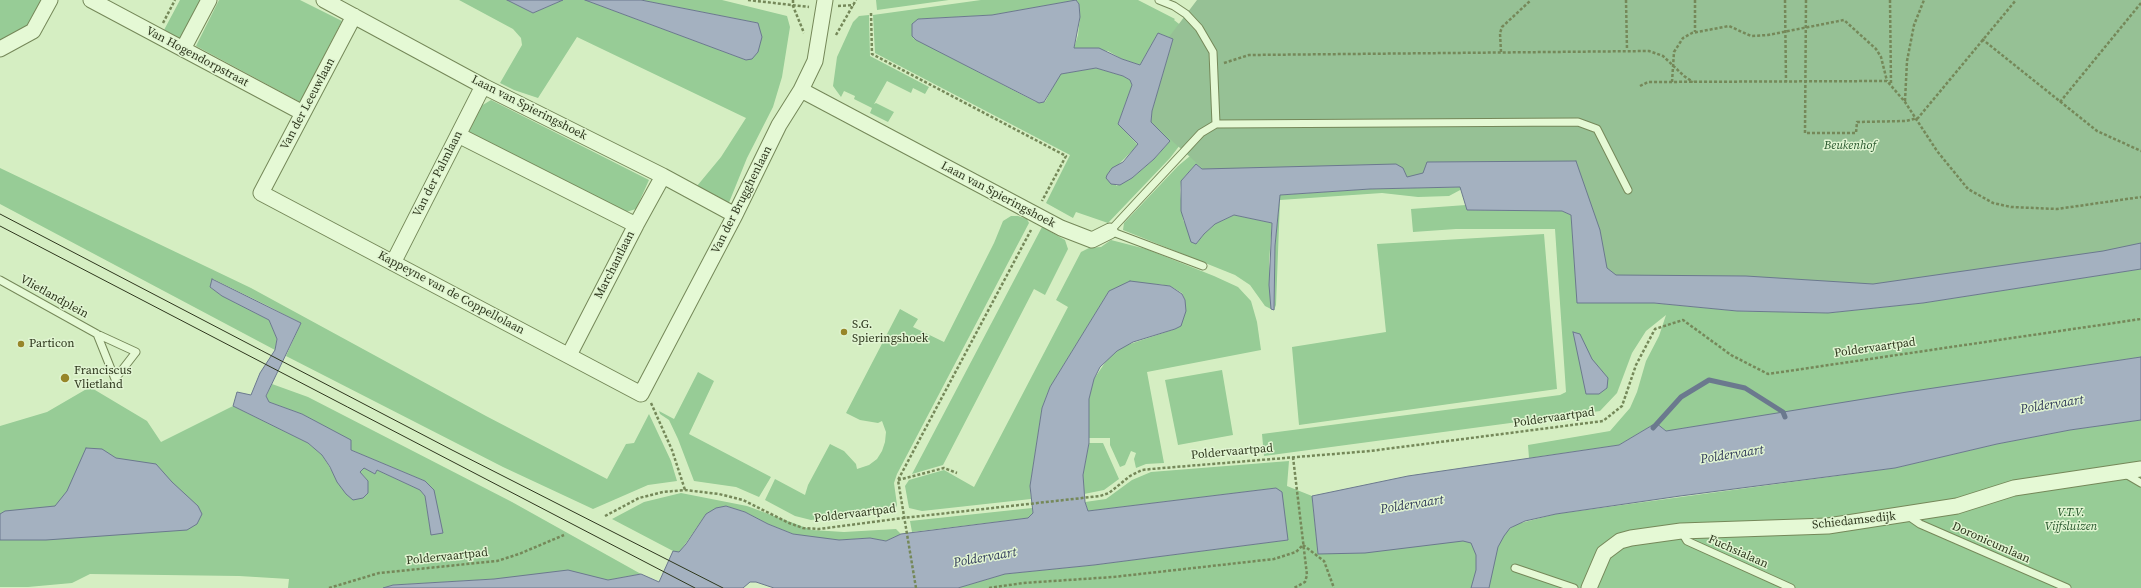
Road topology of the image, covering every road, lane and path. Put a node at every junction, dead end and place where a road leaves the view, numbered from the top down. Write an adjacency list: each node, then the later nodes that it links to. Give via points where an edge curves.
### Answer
1 (50, 0): 26 (street, via 33,31)
2 (91, 0): 24 (street, Van Hogendorpstraat)
3 (175, 0): 24 (path)
4 (209, 0): 27 (street)
5 (324, 0): 20 (street, Laan van Spieringshoek)
6 (748, 0): 17 (path, via 793,6)
7 (1159, 0): 31 (lane, via 1186,14 1199,28 1213,52)
8 (1531, 0): 29 (path, via 1502,28)
9 (1626, 0): 28 (path)
10 (1695, 0): 22 (path)
11 (1785, 0): 23 (path)
12 (1806, 0): 21 (path)
13 (1890, 0): 39 (path)
14 (1924, 0): 41 (path, via 1914,25 1907,60)
15 (2016, 0): 25 (path)
16 (2141, 3): 42 (path)
17 (824, 4): 18 (path); 40 (street, Van der Brugghenlaan, via 815,61)
18 (854, 5)
19 (871, 13): 53 (path, via 872,54 1066,156)
20 (354, 16): 37 (street, Laan van Spieringshoek); 43 (street, Van der Leeuwlaan)
21 (1806, 28): 23 (path); 32 (path, via 1844,20 1881,57); 36 (path)
22 (1695, 32): 23 (path, via 1729,26 1751,36); 30 (path, via 1678,43)
23 (1786, 32): 35 (path)
24 (156, 35): 27 (street, Van Hogendorpstraat)
25 (1982, 39): 42 (path); 44 (path)
26 (0, 49)
27 (183, 49): 43 (street, Van Hogendorpstraat)
28 (1627, 50): 29 (path); 30 (path, via 1649,51 1663,56)
29 (1500, 52): 31 (path, via 1249,55)
30 (1672, 64): 33 (path); 34 (path)
31 (1214, 66): 45 (lane)
32 (1887, 81): 36 (path); 39 (path)
33 (1672, 82): 34 (path); 38 (path, via 1648,82)
34 (1693, 82): 35 (path)
35 (1786, 82): 36 (path)
36 (1805, 82): 44 (path, via 1805,133 1856,133 1857,122 1906,121)
37 (483, 86): 46 (street, Van der Palmlaan); 48 (street, Laan van Spieringshoek)
38 (1640, 86)
39 (1891, 86): 41 (path)
40 (801, 90): 52 (street, Van der Brugghenlaan, via 779,125); 53 (street, Laan van Spieringshoek)
41 (1905, 102): 44 (path)
42 (2060, 102): 47 (path, via 2097,131)
43 (303, 113): 50 (street, Van der Leeuwlaan)
44 (1918, 118): 51 (path, via 1937,151 1968,189 1993,203 2011,207 2057,209)
45 (1216, 124): 49 (lane, via 1578,122 1597,129); 55 (lane, via 1201,132)
46 (458, 136): 54 (street); 56 (street, Van der Palmlaan)
47 (2141, 151)
48 (663, 176): 52 (street, Laan van Spieringshoek); 54 (street, Marchantlaan)
49 (1628, 190)
50 (261, 193): 56 (street, Kappeyne van de Coppellolaan)
51 (2141, 197)
52 (735, 215): 62 (street, Van der Brugghenlaan)
53 (1036, 216): 55 (street, Laan van Spieringshoek, via 1092,240); 67 (path)
54 (636, 225): 61 (street, Marchantlaan)
55 (1110, 231): 57 (lane)
56 (393, 263): 61 (street, Kappeyne van de Coppellolaan)
57 (1203, 266)
58 (0, 280): 60 (lane, Vlietlandplein)
59 (2141, 319): 63 (path, Poldervaartpad, via 1768,374 1731,355 1682,320 1655,329 1636,365 1622,406 1603,421 1378,450)
60 (97, 334): 60 (lane, Vlietlandplein, via 99,340 115,379 136,352)
61 (569, 355): 62 (street, Kappeyne van de Coppellolaan)
62 (641, 394): 69 (path, via 650,400 672,450)
63 (1293, 457): 72 (path, Poldervaartpad, via 1142,470 1109,493 1100,496); 75 (path)
64 (2141, 469): 65 (street, Schiedamsedijk)
65 (2123, 472): 68 (lane); 70 (street, Schiedamsedijk, via 2014,488 1957,506)
66 (957, 473): 67 (path, via 944,468)
67 (898, 480): 72 (path, Poldervaartpad)
68 (2141, 483)
69 (685, 490): 71 (path, Poldervaartpad, via 639,498); 72 (path, Poldervaartpad, via 743,500 803,528 818,529)
70 (1907, 515): 73 (street, Schiedamsedijk, via 1828,526); 85 (lane, Doronicumlaan, via 1920,524)
71 (605, 516)
72 (903, 518): 78 (path)
73 (1681, 531): 83 (street, Schiedamsedijk, via 1631,538 1612,546 1604,553); 84 (lane, Fuchsialaan, via 1687,541)
74 (564, 535): 77 (path, Poldervaartpad, via 497,561 379,573)
75 (1303, 545): 79 (path, via 1296,552 1274,559 1113,577 1023,582); 80 (path, via 1307,575 1305,582); 81 (path, via 1324,561)
76 (1515, 568): 82 (lane)
77 (329, 588)
78 (916, 588)
79 (989, 588)
80 (1294, 588)
81 (1334, 588)
82 (1574, 588)
83 (1589, 588)
84 (1791, 588)
85 (2067, 588)

